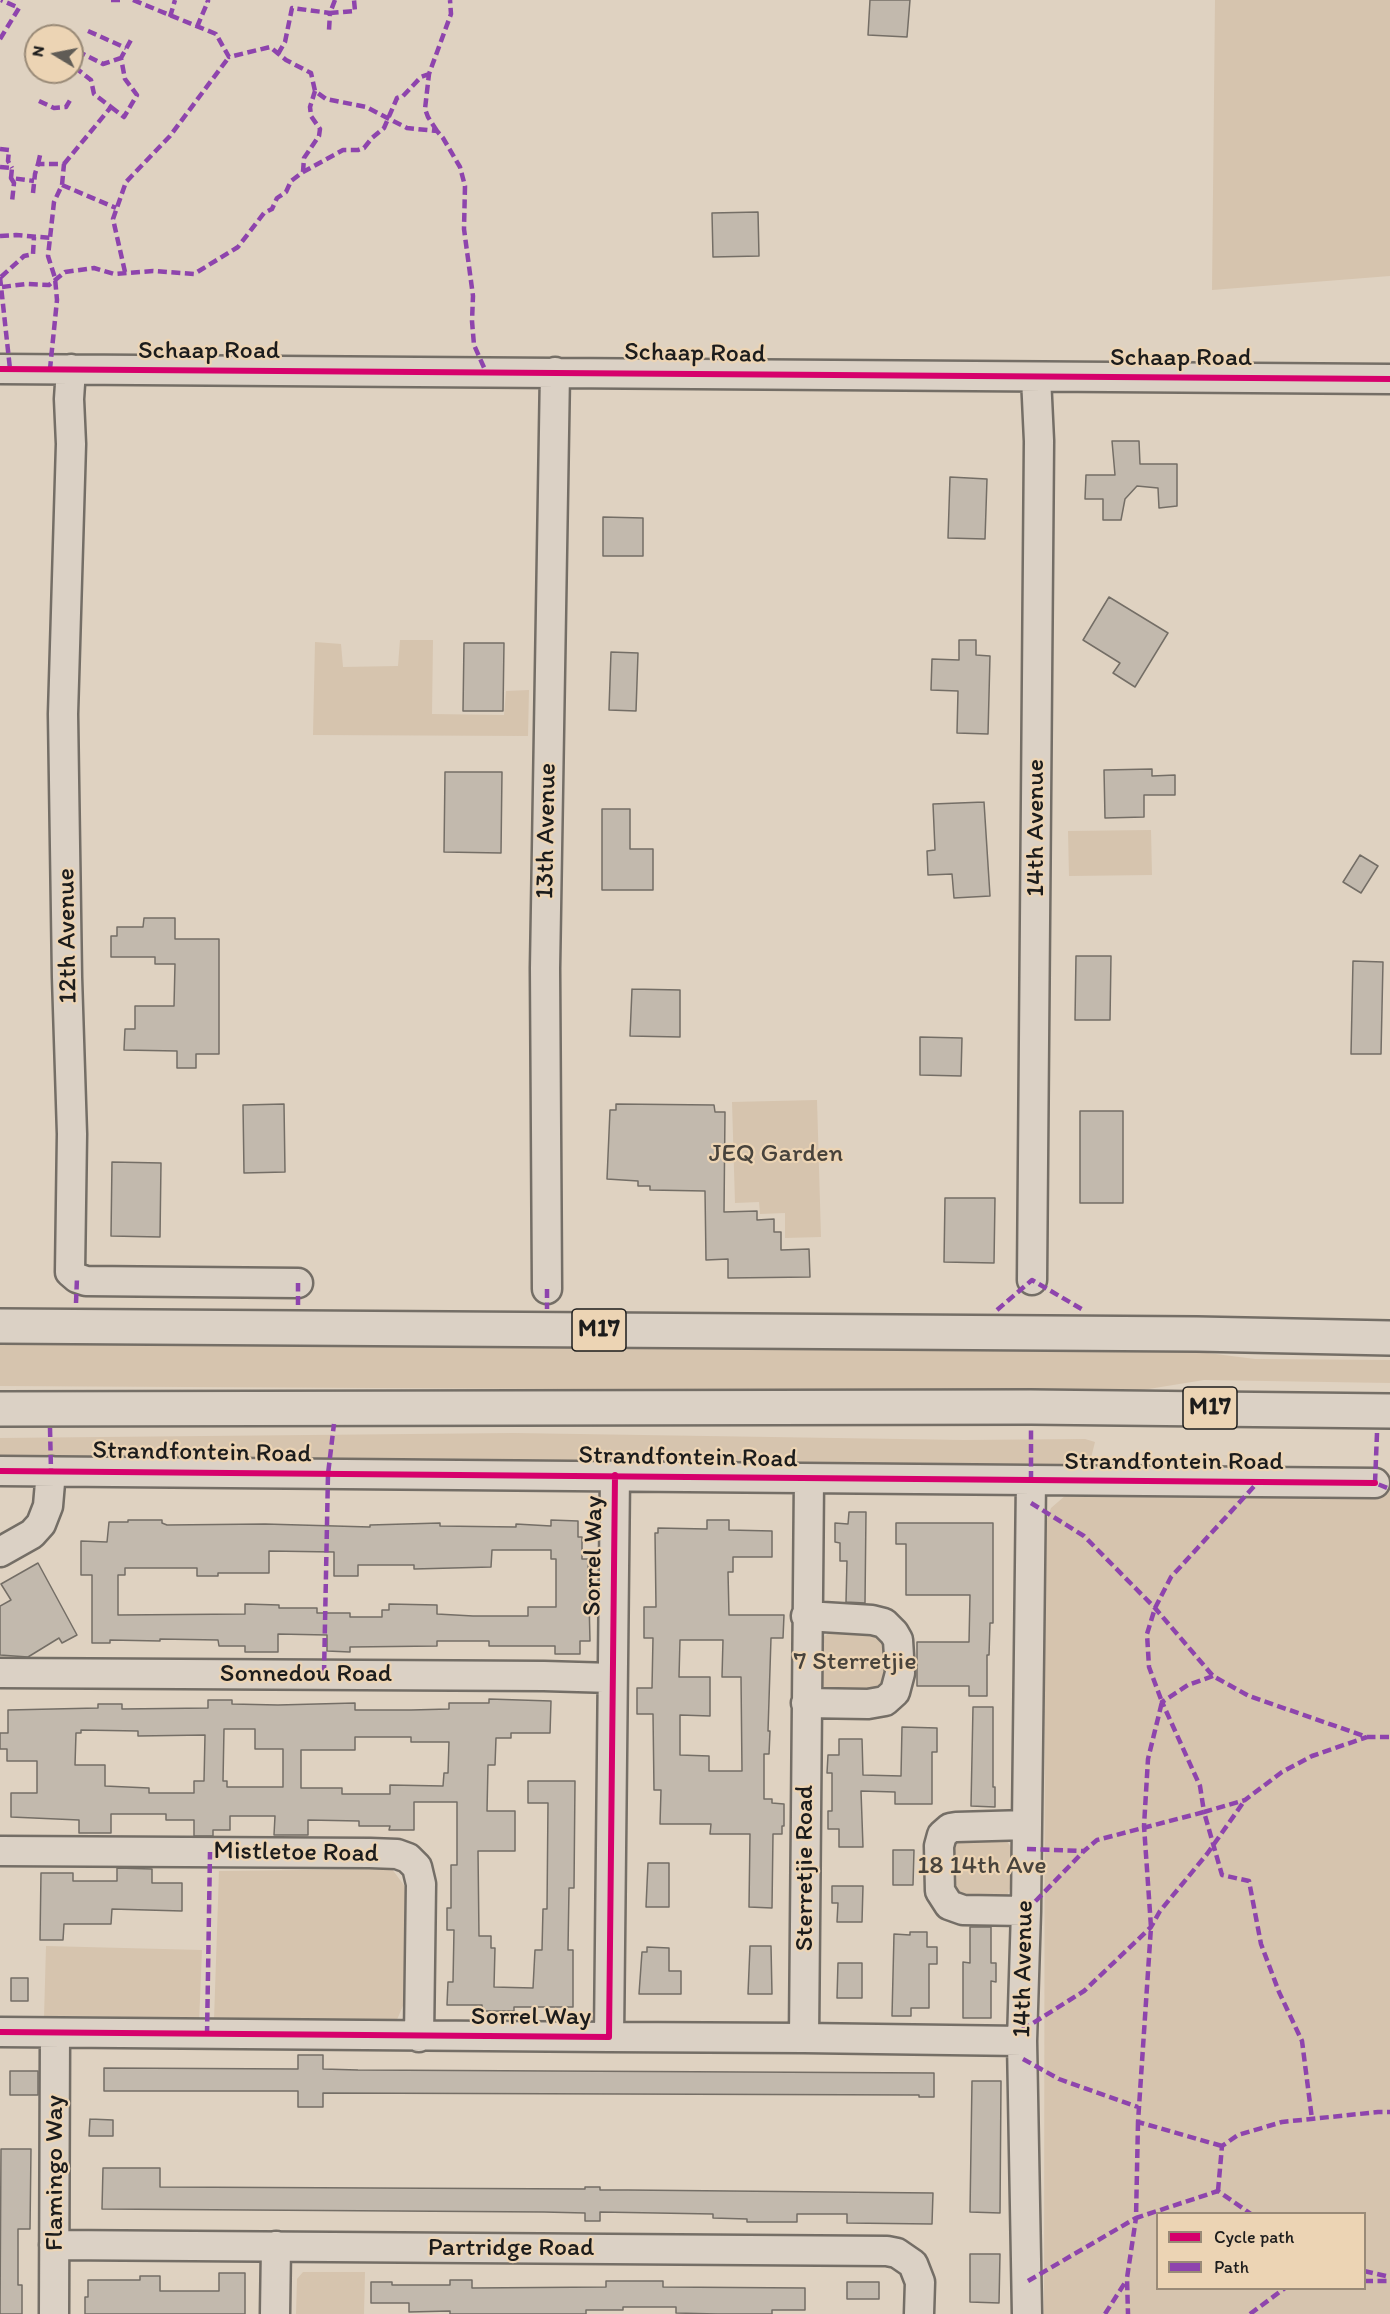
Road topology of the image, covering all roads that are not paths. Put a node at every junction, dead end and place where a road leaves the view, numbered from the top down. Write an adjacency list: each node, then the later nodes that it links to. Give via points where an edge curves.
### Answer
1 (0, 369): 2 (street, Schaap Road)
2 (71, 369): 3 (street, Schaap Road); 7 (street, 12th Avenue, via 63,714 72,1134 70,1272 86,1281)
3 (555, 372): 4 (street, Schaap Road); 8 (street, 13th Avenue, via 545,968)
4 (1036, 377): 5 (street, Schaap Road); 6 (street, 14th Avenue, via 1039,441)
5 (1390, 379)
6 (1032, 1280)
7 (298, 1283)
8 (547, 1289)
9 (0, 1326): 10 (main road, M17)
10 (1390, 1338)
11 (0, 1409): 12 (main road, Strandfontein Road / M17, via 1031,1407)
12 (1390, 1411)
13 (0, 1471): 14 (street, Strandfontein Road)
14 (51, 1471): 15 (street, Strandfontein Road); 19 (street, via 49,1500 41,1524 32,1534)
15 (615, 1475): 16 (street, Strandfontein Road); 22 (street, Sorrel Way)
16 (809, 1479): 17 (street, Strandfontein Road); 20 (street, Sterretjie Road)
17 (1031, 1480): 18 (street, Strandfontein Road); 24 (street, 14th Avenue)
18 (1375, 1483)
19 (0, 1552)
20 (806, 1616): 23 (street, Sterretjie Road); 23 (street, via 884,1623 898,1640 900,1673 895,1692 885,1701)
21 (0, 1673): 22 (street, Sonnedou Road)
22 (612, 1678): 30 (street, Sorrel Way)
23 (806, 1703): 31 (street, Sterretjie Road)
24 (1027, 1825): 26 (street, 14th Avenue); 26 (street, via 950,1828 942,1835 939,1846 940,1892 949,1905 963,1910)
25 (0, 1851): 29 (street, Mistletoe Road, via 370,1853 408,1858 417,1867 421,1884)
26 (1026, 1911): 32 (street, 14th Avenue)
27 (0, 2032): 28 (street, Sorrel Way)
28 (55, 2033): 29 (street, Sorrel Way); 33 (street, Flamingo Way)
29 (419, 2037): 30 (street, Sorrel Way)
30 (609, 2037): 31 (street, Sorrel Way)
31 (804, 2037): 32 (street)
32 (1022, 2041): 38 (street, 14th Avenue)
33 (54, 2245): 34 (street, Partridge Road); 35 (street, Flamingo Way)
34 (276, 2246): 36 (street); 37 (street, Partridge Road, via 887,2251 913,2264 920,2282)
35 (54, 2314)
36 (275, 2314)
37 (920, 2314)
38 (1027, 2314)

